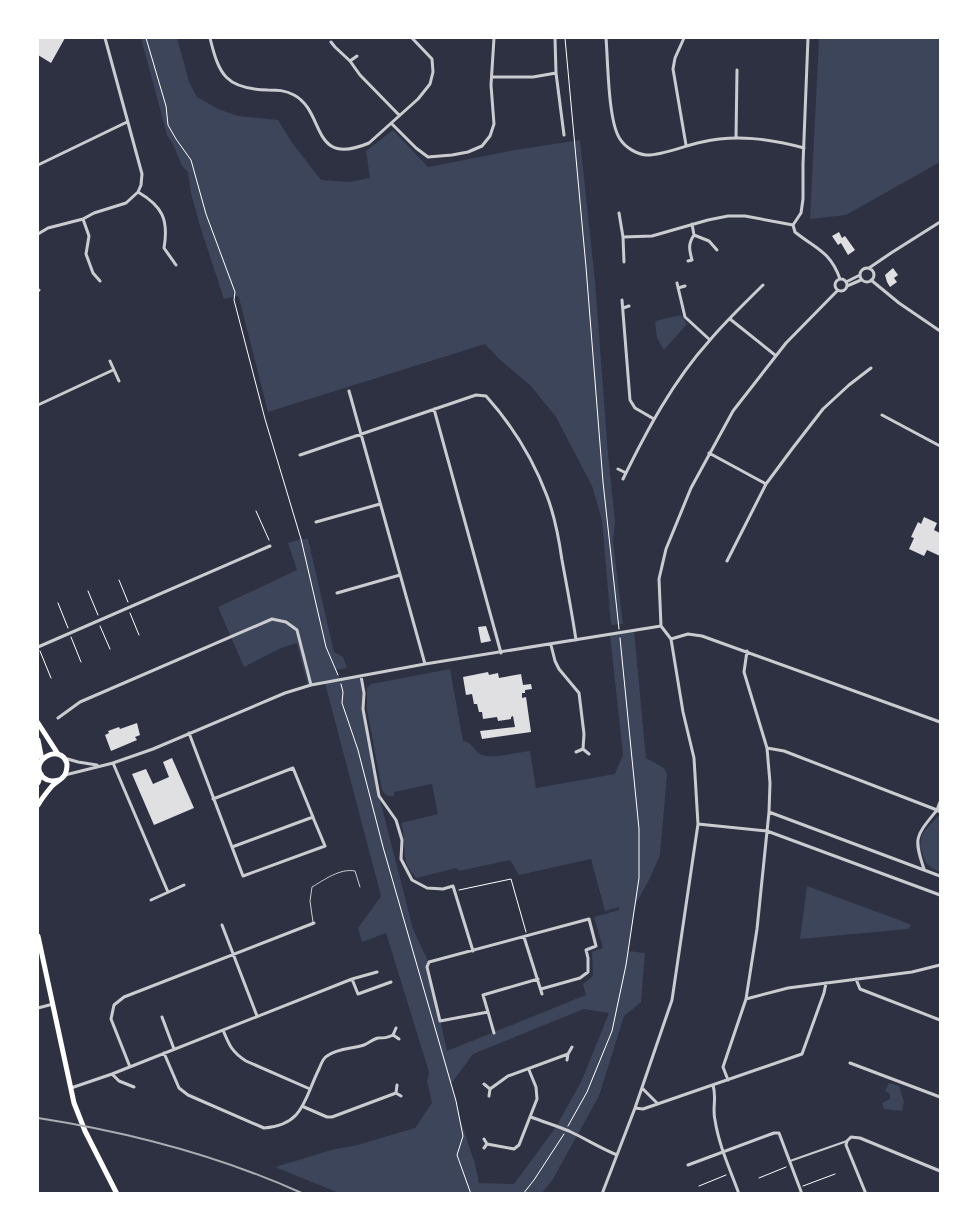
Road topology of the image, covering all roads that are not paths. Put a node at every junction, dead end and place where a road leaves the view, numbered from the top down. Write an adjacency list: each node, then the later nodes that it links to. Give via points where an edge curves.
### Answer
1 (105, 38): 16 (street)
2 (210, 38): 17 (street, via 215,60 228,79 249,89 293,94 304,102 322,138 330,145 346,150 359,147)
3 (412, 38): 15 (street, via 432,59 433,72 430,84)
4 (494, 38): 14 (street)
5 (555, 38): 13 (street)
6 (606, 38): 20 (street, via 612,112 620,140 633,151 647,155)
7 (684, 38): 20 (street, via 673,69)
8 (808, 38): 21 (street)
9 (331, 42): 11 (street)
10 (356, 56): 11 (street)
11 (350, 61): 15 (street)
12 (737, 70): 19 (street)
13 (556, 73): 14 (street, via 533,77); 18 (street)
14 (492, 77): 17 (street, via 494,124 482,146 452,156 428,157)
15 (400, 115): 17 (street)
16 (127, 122): 22 (street); 23 (street, via 142,174)
17 (392, 124)
18 (564, 134)
19 (736, 138): 20 (street); 21 (street, via 763,139)
20 (686, 146)
21 (804, 148): 28 (street, via 801,213)
22 (38, 165)
23 (138, 192): 25 (street, via 126,203); 35 (street, via 161,210 165,222 164,248)
24 (619, 213): 31 (street)
25 (83, 219): 29 (street, via 48,228); 41 (street, via 89,236 86,254 93,273)
26 (940, 222): 36 (street)
27 (692, 224): 28 (street, via 728,216 745,216); 30 (street); 31 (street, via 652,236)
28 (793, 225): 38 (street, via 795,232 827,255)
29 (38, 234)
30 (694, 235): 32 (street, via 709,241); 33 (street, via 689,242 692,260)
31 (623, 237): 34 (street)
32 (717, 250)
33 (688, 261)
34 (624, 262)
35 (176, 265)
36 (869, 268): 37 (street, via 863,269); 40 (street, via 874,273)
37 (860, 275): 39 (street); 43 (street)
38 (840, 279): 43 (street); 47 (street, via 835,285)
39 (861, 280): 40 (street); 43 (street)
40 (871, 280): 52 (street)
41 (100, 281)
42 (677, 283): 46 (street)
43 (847, 284): 47 (street, via 843,290)
44 (763, 285): 51 (street)
45 (685, 286): 46 (street)
46 (678, 288): 53 (street, via 685,317)
47 (838, 290): 54 (street)
48 (622, 300): 50 (street)
49 (630, 306): 50 (street)
50 (623, 308): 63 (street, via 630,400 635,408)
51 (730, 319): 53 (street); 54 (street)
52 (940, 331)
53 (710, 340): 63 (street)
54 (775, 356): 66 (street, via 733,411)
55 (110, 361): 57 (street)
56 (871, 368): 71 (street, via 823,409)
57 (114, 370): 58 (street); 60 (street)
58 (119, 381)
59 (348, 391): 64 (street)
60 (38, 405)
61 (434, 409): 64 (street); 82 (street, via 476,395 486,396 519,438 548,497 555,520); 86 (street)
62 (882, 415): 65 (street)
63 (654, 419): 69 (street)
64 (360, 434): 67 (street); 72 (street)
65 (940, 446)
66 (709, 453): 71 (street); 80 (street, via 666,549 659,579)
67 (300, 455)
68 (618, 469): 69 (street)
69 (626, 473): 70 (street)
70 (623, 479)
71 (766, 484): 76 (street)
72 (380, 504): 73 (street); 78 (street)
73 (316, 522)
74 (270, 546): 84 (street)
75 (724, 552): 76 (street)
76 (730, 555): 77 (street)
77 (727, 560)
78 (400, 575): 79 (street); 87 (street)
79 (337, 593)
80 (661, 626): 81 (street); 82 (street)
81 (671, 639): 85 (street, via 698,635); 113 (street, via 694,758)
82 (576, 640): 83 (street)
83 (552, 645): 86 (street); 96 (street, via 556,665 579,693)
84 (38, 647)
85 (746, 651): 91 (street); 95 (street, via 744,672)
86 (501, 653): 87 (street)
87 (425, 664): 88 (street)
88 (361, 676): 89 (street); 127 (street, via 362,709 379,796 396,820 402,840 401,859 412,880 428,888 453,886)
89 (311, 685): 90 (street, via 297,630 286,622 272,619 80,702); 93 (street)
90 (58, 718)
91 (940, 722)
92 (38, 723): 99 (highway)
93 (189, 733): 101 (street); 107 (street)
94 (38, 740): 100 (highway)
95 (767, 748): 110 (street, via 784,750); 111 (street)
96 (583, 749): 97 (street); 98 (street)
97 (576, 752)
98 (589, 754)
99 (61, 756): 100 (highway, via 49,754); 102 (street); 104 (highway, via 67,766)
100 (42, 760): 103 (highway)
101 (113, 763): 102 (street); 120 (street)
102 (99, 765): 104 (street)
103 (41, 774): 105 (highway, via 47,780); 106 (highway)
104 (64, 775): 105 (highway)
105 (59, 780): 109 (highway)
106 (38, 783)
107 (213, 798): 112 (street, via 294,768); 115 (street)
108 (940, 802): 110 (street)
109 (38, 805)
110 (939, 811): 116 (street, via 919,832 916,847)
111 (769, 812): 114 (street); 116 (street)
112 (312, 814): 115 (street, via 313,817); 115 (street, via 325,846 244,876)
113 (698, 824): 114 (street); 165 (street, via 672,1000)
114 (766, 831): 121 (street); 138 (street, via 760,906)
115 (232, 847)
116 (924, 870): 117 (street)
117 (940, 876)
118 (184, 885): 120 (street)
119 (360, 887): 123 (lane, via 355,871 350,870 328,877 312,887 310,901)
120 (168, 892): 122 (street)
121 (940, 895)
122 (151, 900)
123 (314, 923): 128 (street)
124 (222, 925): 128 (street)
125 (38, 936): 139 (highway)
126 (525, 936): 127 (street); 132 (street); 136 (street, via 589,919 596,946 586,950 588,968 585,976)
127 (473, 951): 141 (street, via 430,962 427,967 440,1021)
128 (233, 954): 142 (street); 156 (street, via 124,996 114,1005 110,1019)
129 (940, 965): 133 (street)
130 (377, 972): 131 (street)
131 (352, 979): 134 (street, via 358,994); 142 (street)
132 (538, 979): 136 (street); 141 (street, via 483,996)
133 (856, 979): 135 (street); 144 (street, via 860,989)
134 (391, 982)
135 (826, 983): 138 (street, via 788,988); 159 (street, via 802,1054)
136 (541, 989): 137 (street)
137 (542, 994)
138 (746, 999): 159 (street, via 723,1067)
139 (53, 1004): 140 (street); 164 (highway)
140 (38, 1008)
141 (488, 1012): 147 (street)
142 (257, 1016): 146 (street)
143 (162, 1017): 151 (street)
144 (940, 1020)
145 (396, 1028): 148 (street)
146 (223, 1030): 151 (street); 166 (street, via 237,1055)
147 (494, 1033)
148 (393, 1035): 149 (street); 166 (street, via 327,1056)
149 (399, 1039)
150 (572, 1047): 153 (street)
151 (174, 1049): 152 (street)
152 (164, 1053): 156 (street); 173 (street, via 179,1088 188,1095 264,1128 276,1128 289,1122)
153 (568, 1054): 154 (street); 157 (street)
154 (567, 1060)
155 (850, 1063): 171 (street)
156 (130, 1067): 158 (street)
157 (529, 1070): 167 (street, via 508,1076); 175 (street, via 537,1099)
158 (112, 1074): 163 (street); 164 (street)
159 (728, 1080): 162 (street)
160 (484, 1084): 167 (street)
161 (397, 1085): 168 (street)
162 (713, 1085): 172 (street); 180 (street, via 716,1095 714,1118)
163 (134, 1087)
164 (71, 1088): 185 (highway, via 85,1131)
165 (642, 1088): 172 (street); 174 (street)
166 (310, 1089): 173 (street)
167 (490, 1089): 170 (street)
168 (396, 1093): 169 (street); 173 (street, via 332,1117)
169 (401, 1096)
170 (489, 1096)
171 (940, 1097)
172 (658, 1104): 174 (street)
173 (304, 1107)
174 (635, 1108): 181 (street)
175 (531, 1117): 178 (street, via 519,1145 514,1149); 181 (street)
176 (484, 1139): 178 (street)
177 (847, 1140): 182 (street); 184 (street, via 860,1138); 189 (street, via 846,1145)
178 (487, 1144): 179 (street)
179 (484, 1148)
180 (723, 1153): 182 (street, via 779,1133); 183 (street); 187 (street)
181 (617, 1155): 186 (street)
182 (790, 1163): 188 (street)
183 (688, 1165)
184 (940, 1171)
185 (117, 1194)
186 (602, 1194)
187 (740, 1194)
188 (802, 1194)
189 (866, 1194)

